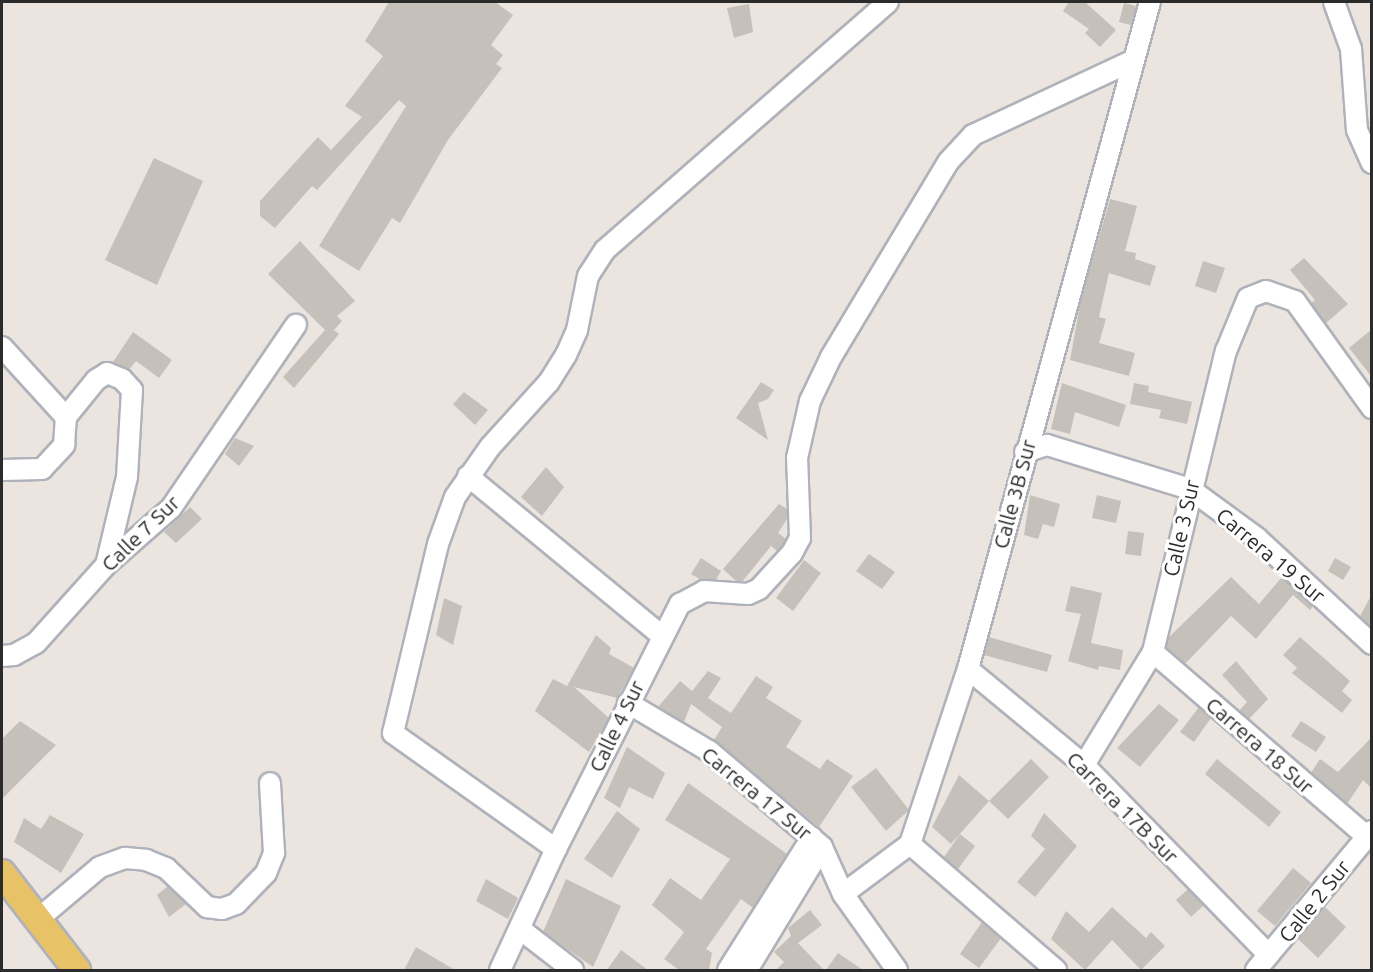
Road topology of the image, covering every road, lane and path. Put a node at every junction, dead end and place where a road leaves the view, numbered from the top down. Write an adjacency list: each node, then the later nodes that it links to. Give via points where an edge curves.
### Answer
1 (888, 2): 12 (street, via 604,250 588,276 577,330 566,355 549,382)
2 (1150, 2): 4 (street, Calle 3B Sur)
3 (1334, 2): 5 (street, via 1351,49 1355,119)
4 (1132, 61): 10 (street, Calle 3B Sur); 15 (street, Calle 4 Sur, via 973,135 948,162 831,357 810,401 797,458 800,538 792,553 759,589 748,594 704,591 680,604)
5 (1367, 158)
6 (296, 325): 14 (street, Calle 7 Sur, via 171,508)
7 (2, 347): 9 (street)
8 (1371, 408): 13 (street, Calle 3 Sur, via 1295,301 1266,291 1248,298 1226,351)
9 (66, 417): 11 (street, via 64,445 42,469); 14 (street, via 96,380 108,373 122,379 132,390 126,477)
10 (1025, 452): 13 (street, Carrera 19 Sur, via 1047,445); 19 (street, Calle 3B Sur)
11 (2, 470)
12 (468, 476): 15 (street); 26 (street, via 455,497 438,544 393,733)
13 (1190, 489): 16 (street, Carrera 19 Sur, via 1257,538); 17 (street, Calle 3 Sur)
14 (106, 565): 18 (street, Calle 7 Sur, via 36,644 14,655)
15 (661, 635): 20 (street, Calle 4 Sur)
16 (1371, 644)
17 (1153, 652): 21 (street, Calle 3 Sur); 23 (street, Carrera 18 Sur)
18 (2, 656)
19 (968, 669): 21 (street, Carrera 17B Sur); 25 (street, Calle 3B Sur)
20 (628, 703): 24 (street, Carrera 17 Sur, via 710,750); 26 (street, Calle 4 Sur)
21 (1084, 765): 31 (street, Carrera 17B Sur)
22 (270, 783): 29 (street, via 274,853 260,881 236,904 222,909 207,907 166,868 147,860 125,858 100,867)
23 (1369, 834): 31 (street, Calle 2 Sur)
24 (817, 842): 28 (street, Carrera 17 Sur); 35 (street); 36 (street)
25 (910, 844): 28 (street); 38 (street)
26 (556, 849): 30 (street, Calle 4 Sur)
27 (2, 873): 29 (main road)
28 (843, 894): 37 (street, Carrera 17 Sur)
29 (37, 920): 32 (main road)
30 (520, 929): 33 (street, Calle 4 Sur); 34 (street)
31 (1269, 955): 39 (street, Calle 2 Sur)
32 (77, 970)
33 (500, 970)
34 (573, 970)
35 (728, 970)
36 (747, 970)
37 (897, 970)
38 (1056, 970)
39 (1256, 970)

